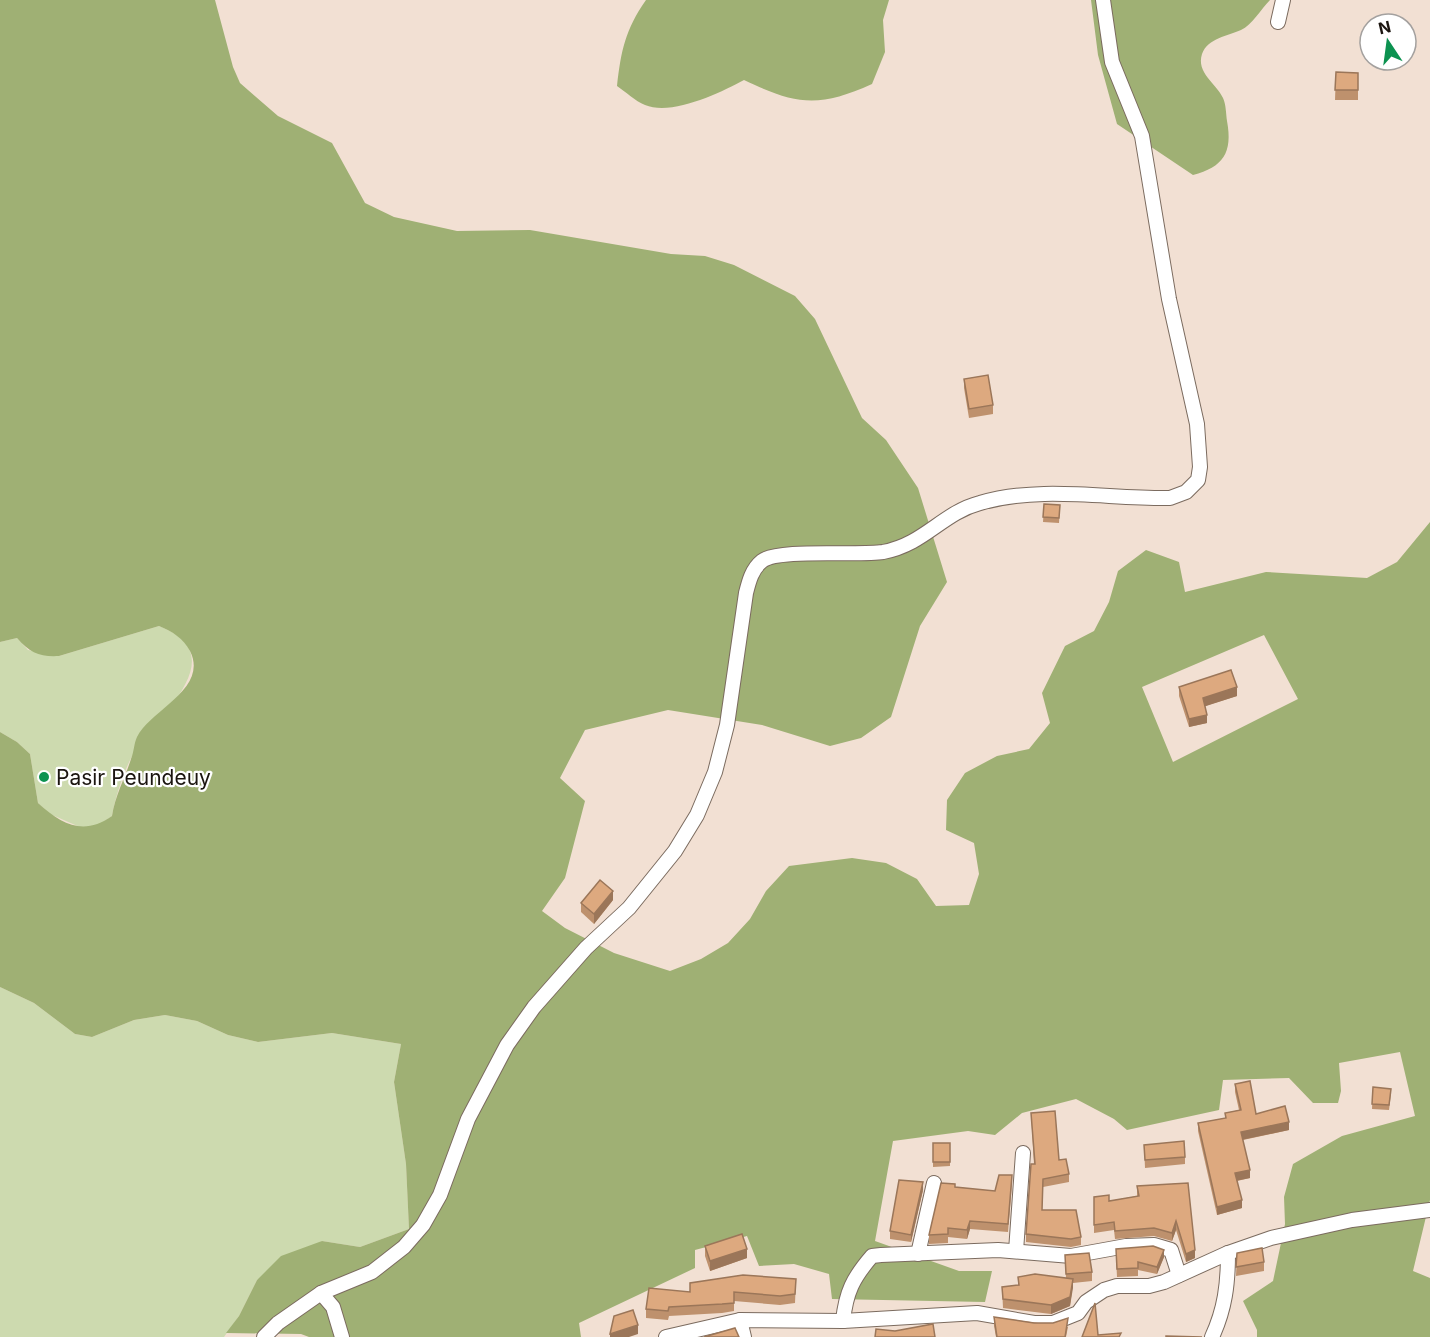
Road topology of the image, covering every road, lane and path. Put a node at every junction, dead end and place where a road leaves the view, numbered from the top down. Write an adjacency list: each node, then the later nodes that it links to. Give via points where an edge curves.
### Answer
1 (1103, 0): 11 (street, via 1112,62 1142,136 1168,299 1197,424 1198,480 1186,492 1170,498 1037,494 980,502 958,511 921,539 883,552 779,554 763,560 752,573 746,593 727,725 698,815 629,908 586,948 534,1007 507,1045 468,1119 440,1195 423,1225 404,1247 372,1272)
2 (1283, 0): 3 (street)
3 (1278, 22)
4 (1023, 1153): 7 (street)
5 (934, 1183): 9 (street)
6 (1430, 1210): 8 (street, via 1311,1228)
7 (1016, 1251): 9 (street); 10 (street, via 1071,1256 1126,1246 1166,1246 1174,1255)
8 (1228, 1253): 10 (street); 18 (street, via 1228,1283 1222,1314)
9 (918, 1254): 13 (street, via 872,1256 845,1298)
10 (1179, 1275): 13 (street, via 1149,1286 1104,1290 1078,1313 1053,1323 977,1313)
11 (321, 1293): 14 (street); 15 (street, via 333,1307)
12 (740, 1320): 13 (street); 16 (street); 17 (street)
13 (843, 1321)
14 (264, 1337)
15 (342, 1337)
16 (666, 1337)
17 (744, 1337)
18 (1212, 1337)

